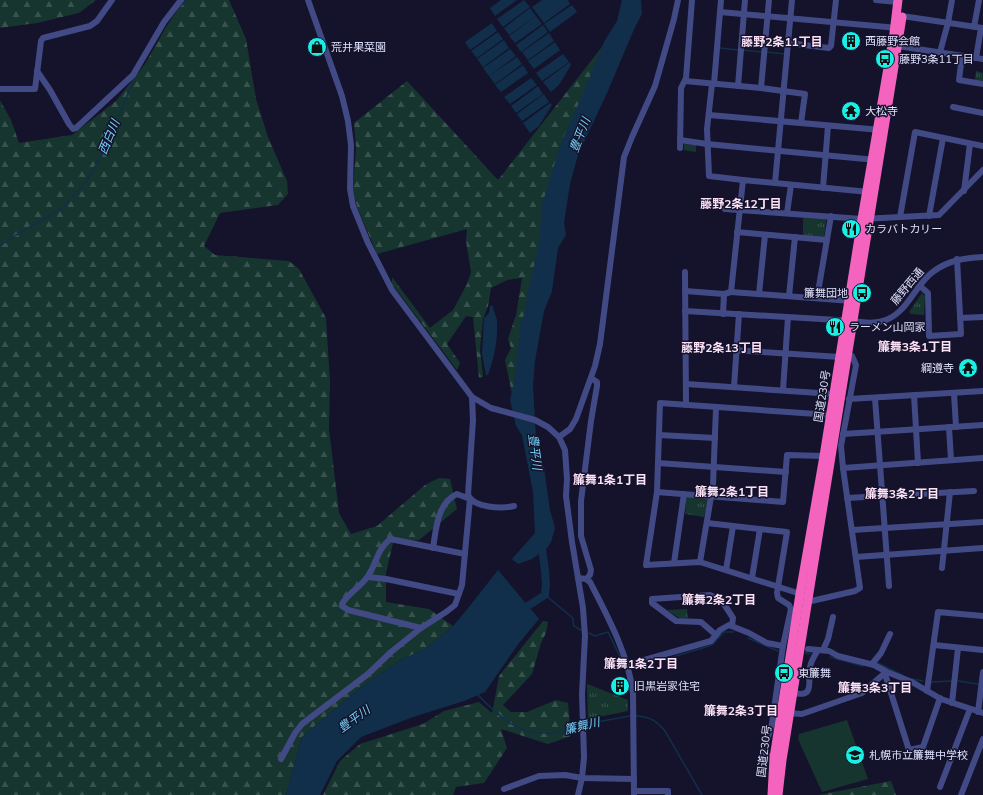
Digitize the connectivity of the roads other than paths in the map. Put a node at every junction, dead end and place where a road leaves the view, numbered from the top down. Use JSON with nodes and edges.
{"nodes":[{"id":1,"x":112,"y":0,"type":"edge"},
{"id":2,"x":181,"y":0,"type":"edge"},
{"id":3,"x":308,"y":0,"type":"edge"},
{"id":4,"x":678,"y":0,"type":"edge"},
{"id":5,"x":692,"y":0,"type":"edge"},
{"id":6,"x":721,"y":0,"type":"edge"},
{"id":7,"x":745,"y":0,"type":"edge"},
{"id":8,"x":769,"y":0,"type":"edge"},
{"id":9,"x":792,"y":0,"type":"edge"},
{"id":10,"x":836,"y":0,"type":"edge"},
{"id":11,"x":876,"y":0,"type":"edge"},
{"id":12,"x":952,"y":0,"type":"edge"},
{"id":13,"x":979,"y":0,"type":"edge"},
{"id":14,"x":900,"y":1,"type":"edge"},
{"id":15,"x":720,"y":12,"type":"junction"},
{"id":16,"x":744,"y":14,"type":"junction"},
{"id":17,"x":768,"y":16,"type":"junction"},
{"id":18,"x":902,"y":16,"type":"junction"},
{"id":19,"x":790,"y":19,"type":"junction"},
{"id":20,"x":948,"y":23,"type":"junction"},
{"id":21,"x":834,"y":24,"type":"junction"},
{"id":22,"x":979,"y":27,"type":"edge"},
{"id":23,"x":898,"y":28,"type":"junction"},
{"id":24,"x":788,"y":43,"type":"junction"},
{"id":25,"x":898,"y":46,"type":"junction"},
{"id":26,"x":940,"y":52,"type":"junction"},
{"id":27,"x":962,"y":56,"type":"junction"},
{"id":28,"x":976,"y":58,"type":"junction"},
{"id":29,"x":983,"y":59,"type":"edge"},
{"id":30,"x":37,"y":71,"type":"junction"},
{"id":31,"x":685,"y":81,"type":"junction"},
{"id":32,"x":713,"y":84,"type":"junction"},
{"id":33,"x":983,"y":84,"type":"edge"},
{"id":34,"x":738,"y":86,"type":"junction"},
{"id":35,"x":0,"y":88,"type":"edge"},
{"id":36,"x":761,"y":88,"type":"junction"},
{"id":37,"x":784,"y":90,"type":"junction"},
{"id":38,"x":953,"y":107,"type":"dead end"},
{"id":39,"x":983,"y":113,"type":"edge"},
{"id":40,"x":709,"y":115,"type":"junction"},
{"id":41,"x":781,"y":122,"type":"junction"},
{"id":42,"x":801,"y":123,"type":"junction"},
{"id":43,"x":828,"y":126,"type":"junction"},
{"id":44,"x":880,"y":130,"type":"junction"},
{"id":45,"x":943,"y":138,"type":"junction"},
{"id":46,"x":680,"y":140,"type":"junction"},
{"id":47,"x":707,"y":144,"type":"junction"},
{"id":48,"x":970,"y":144,"type":"junction"},
{"id":49,"x":983,"y":146,"type":"edge"},
{"id":50,"x":680,"y":148,"type":"dead end"},
{"id":51,"x":778,"y":150,"type":"junction"},
{"id":52,"x":826,"y":155,"type":"junction"},
{"id":53,"x":876,"y":160,"type":"junction"},
{"id":54,"x":983,"y":170,"type":"edge"},
{"id":55,"x":743,"y":180,"type":"junction"},
{"id":56,"x":775,"y":183,"type":"junction"},
{"id":57,"x":791,"y":185,"type":"junction"},
{"id":58,"x":823,"y":188,"type":"junction"},
{"id":59,"x":964,"y":191,"type":"junction"},
{"id":60,"x":870,"y":192,"type":"junction"},
{"id":61,"x":726,"y":209,"type":"dead end"},
{"id":62,"x":740,"y":209,"type":"junction"},
{"id":63,"x":787,"y":213,"type":"junction"},
{"id":64,"x":831,"y":216,"type":"junction"},
{"id":65,"x":929,"y":216,"type":"junction"},
{"id":66,"x":900,"y":217,"type":"junction"},
{"id":67,"x":866,"y":219,"type":"junction"},
{"id":68,"x":737,"y":232,"type":"junction"},
{"id":69,"x":765,"y":235,"type":"junction"},
{"id":70,"x":795,"y":237,"type":"junction"},
{"id":71,"x":827,"y":240,"type":"junction"},
{"id":72,"x":983,"y":256,"type":"edge"},
{"id":73,"x":958,"y":259,"type":"junction"},
{"id":74,"x":685,"y":272,"type":"dead end"},
{"id":75,"x":920,"y":286,"type":"junction"},
{"id":76,"x":685,"y":291,"type":"junction"},
{"id":77,"x":728,"y":293,"type":"junction"},
{"id":78,"x":759,"y":294,"type":"junction"},
{"id":79,"x":789,"y":296,"type":"junction"},
{"id":80,"x":817,"y":298,"type":"junction"},
{"id":81,"x":853,"y":301,"type":"junction"},
{"id":82,"x":685,"y":311,"type":"junction"},
{"id":83,"x":723,"y":314,"type":"junction"},
{"id":84,"x":739,"y":314,"type":"junction"},
{"id":85,"x":788,"y":317,"type":"junction"},
{"id":86,"x":983,"y":317,"type":"edge"},
{"id":87,"x":960,"y":318,"type":"junction"},
{"id":88,"x":850,"y":321,"type":"junction"},
{"id":89,"x":686,"y":347,"type":"junction"},
{"id":90,"x":736,"y":350,"type":"junction"},
{"id":91,"x":785,"y":353,"type":"junction"},
{"id":92,"x":843,"y":355,"type":"junction"},
{"id":93,"x":591,"y":378,"type":"junction"},
{"id":94,"x":686,"y":384,"type":"junction"},
{"id":95,"x":734,"y":387,"type":"junction"},
{"id":96,"x":783,"y":390,"type":"junction"},
{"id":97,"x":983,"y":391,"type":"edge"},
{"id":98,"x":954,"y":393,"type":"junction"},
{"id":99,"x":834,"y":394,"type":"junction"},
{"id":100,"x":914,"y":396,"type":"junction"},
{"id":101,"x":472,"y":397,"type":"junction"},
{"id":102,"x":875,"y":398,"type":"junction"},
{"id":103,"x":849,"y":399,"type":"junction"},
{"id":104,"x":686,"y":405,"type":"junction"},
{"id":105,"x":716,"y":408,"type":"junction"},
{"id":106,"x":831,"y":416,"type":"junction"},
{"id":107,"x":983,"y":425,"type":"edge"},
{"id":108,"x":952,"y":427,"type":"junction"},
{"id":109,"x":917,"y":429,"type":"junction"},
{"id":110,"x":877,"y":431,"type":"junction"},
{"id":111,"x":557,"y":434,"type":"junction"},
{"id":112,"x":843,"y":434,"type":"junction"},
{"id":113,"x":659,"y":435,"type":"junction"},
{"id":114,"x":715,"y":438,"type":"junction"},
{"id":115,"x":824,"y":456,"type":"junction"},
{"id":116,"x":983,"y":458,"type":"edge"},
{"id":117,"x":951,"y":460,"type":"junction"},
{"id":118,"x":918,"y":462,"type":"junction"},
{"id":119,"x":658,"y":463,"type":"junction"},
{"id":120,"x":879,"y":465,"type":"junction"},
{"id":121,"x":714,"y":467,"type":"junction"},
{"id":122,"x":843,"y":468,"type":"junction"},
{"id":123,"x":786,"y":472,"type":"junction"},
{"id":124,"x":974,"y":491,"type":"dead end"},
{"id":125,"x":657,"y":492,"type":"junction"},
{"id":126,"x":950,"y":492,"type":"junction"},
{"id":127,"x":684,"y":494,"type":"junction"},
{"id":128,"x":711,"y":496,"type":"junction"},
{"id":129,"x":882,"y":496,"type":"junction"},
{"id":130,"x":847,"y":498,"type":"junction"},
{"id":131,"x":470,"y":499,"type":"junction"},
{"id":132,"x":514,"y":506,"type":"dead end"},
{"id":133,"x":983,"y":522,"type":"edge"},
{"id":134,"x":707,"y":524,"type":"junction"},
{"id":135,"x":946,"y":524,"type":"junction"},
{"id":136,"x":733,"y":526,"type":"junction"},
{"id":137,"x":884,"y":527,"type":"junction"},
{"id":138,"x":760,"y":529,"type":"junction"},
{"id":139,"x":852,"y":530,"type":"junction"},
{"id":140,"x":433,"y":548,"type":"junction"},
{"id":141,"x":983,"y":548,"type":"edge"},
{"id":142,"x":944,"y":551,"type":"junction"},
{"id":143,"x":465,"y":554,"type":"junction"},
{"id":144,"x":886,"y":555,"type":"junction"},
{"id":145,"x":856,"y":557,"type":"junction"},
{"id":146,"x":700,"y":562,"type":"junction"},
{"id":147,"x":674,"y":563,"type":"junction"},
{"id":148,"x":942,"y":568,"type":"dead end"},
{"id":149,"x":726,"y":570,"type":"junction"},
{"id":150,"x":368,"y":577,"type":"junction"},
{"id":151,"x":578,"y":578,"type":"junction"},
{"id":152,"x":752,"y":578,"type":"junction"},
{"id":153,"x":586,"y":579,"type":"junction"},
{"id":154,"x":888,"y":586,"type":"dead end"},
{"id":155,"x":778,"y":587,"type":"junction"},
{"id":156,"x":459,"y":594,"type":"junction"},
{"id":157,"x":805,"y":597,"type":"junction"},
{"id":158,"x":983,"y":616,"type":"edge"},
{"id":159,"x":832,"y":617,"type":"dead end"},
{"id":160,"x":732,"y":626,"type":"junction"},
{"id":161,"x":421,"y":628,"type":"junction"},
{"id":162,"x":890,"y":634,"type":"dead end"},
{"id":163,"x":716,"y":635,"type":"junction"},
{"id":164,"x":934,"y":645,"type":"junction"},
{"id":165,"x":783,"y":646,"type":"junction"},
{"id":166,"x":958,"y":648,"type":"junction"},
{"id":167,"x":808,"y":649,"type":"dead end"},
{"id":168,"x":821,"y":650,"type":"junction"},
{"id":169,"x":983,"y":650,"type":"edge"},
{"id":170,"x":872,"y":664,"type":"junction"},
{"id":171,"x":627,"y":665,"type":"junction"},
{"id":172,"x":886,"y":673,"type":"junction"},
{"id":173,"x":983,"y":673,"type":"edge"},
{"id":174,"x":789,"y":691,"type":"junction"},
{"id":175,"x":927,"y":691,"type":"junction"},
{"id":176,"x":940,"y":698,"type":"junction"},
{"id":177,"x":952,"y":703,"type":"junction"},
{"id":178,"x":970,"y":709,"type":"junction"},
{"id":179,"x":981,"y":712,"type":"edge"},
{"id":180,"x":785,"y":713,"type":"junction"},
{"id":181,"x":983,"y":739,"type":"edge"},
{"id":182,"x":281,"y":759,"type":"dead end"},
{"id":183,"x":778,"y":759,"type":"junction"},
{"id":184,"x":582,"y":778,"type":"junction"},
{"id":185,"x":634,"y":779,"type":"junction"},
{"id":186,"x":940,"y":787,"type":"dead end"},
{"id":187,"x":504,"y":789,"type":"dead end"},
{"id":188,"x":634,"y":793,"type":"edge"},
{"id":189,"x":578,"y":795,"type":"edge"},
{"id":190,"x":668,"y":795,"type":"edge"},
{"id":191,"x":772,"y":795,"type":"edge"},
{"id":192,"x":778,"y":795,"type":"edge"},
{"id":193,"x":961,"y":795,"type":"edge"}],
"edges":[{"from":1,"to":30,"type":"street"},
{"from":2,"to":30,"type":"street"},
{"from":3,"to":101,"type":"street"},
{"from":4,"to":93,"type":"street"},
{"from":5,"to":31,"type":"street"},
{"from":6,"to":15,"type":"street"},
{"from":7,"to":16,"type":"street"},
{"from":8,"to":17,"type":"street"},
{"from":9,"to":19,"type":"street"},
{"from":10,"to":21,"type":"street"},
{"from":11,"to":14,"type":"street"},
{"from":12,"to":20,"type":"street"},
{"from":13,"to":22,"type":"street"},
{"from":14,"to":18,"type":"highway","name":"国道230号"},
{"from":14,"to":23,"type":"highway","name":"国道230号"},
{"from":15,"to":16,"type":"street"},
{"from":15,"to":32,"type":"street"},
{"from":16,"to":17,"type":"street"},
{"from":16,"to":34,"type":"street"},
{"from":17,"to":19,"type":"street"},
{"from":17,"to":36,"type":"street"},
{"from":18,"to":20,"type":"street"},
{"from":18,"to":23,"type":"highway","name":"国道230号"},
{"from":19,"to":21,"type":"street"},
{"from":19,"to":24,"type":"street"},
{"from":20,"to":22,"type":"street"},
{"from":20,"to":26,"type":"street"},
{"from":21,"to":23,"type":"street"},
{"from":21,"to":24,"type":"street"},
{"from":22,"to":28,"type":"street"},
{"from":23,"to":25,"type":"highway","name":"国道230号"},
{"from":23,"to":44,"type":"highway","name":"国道230号"},
{"from":24,"to":37,"type":"street"},
{"from":25,"to":26,"type":"street"},
{"from":25,"to":44,"type":"highway","name":"国道230号"},
{"from":26,"to":27,"type":"street"},
{"from":27,"to":28,"type":"street"},
{"from":27,"to":33,"type":"street"},
{"from":28,"to":29,"type":"street"},
{"from":30,"to":35,"type":"street"},
{"from":31,"to":32,"type":"street"},
{"from":31,"to":46,"type":"street"},
{"from":32,"to":34,"type":"street"},
{"from":32,"to":40,"type":"street"},
{"from":34,"to":36,"type":"street"},
{"from":36,"to":37,"type":"street"},
{"from":37,"to":41,"type":"street"},
{"from":37,"to":42,"type":"street"},
{"from":38,"to":39,"type":"street"},
{"from":40,"to":41,"type":"street"},
{"from":40,"to":47,"type":"street"},
{"from":41,"to":42,"type":"street"},
{"from":41,"to":51,"type":"street"},
{"from":42,"to":43,"type":"street"},
{"from":43,"to":44,"type":"street"},
{"from":43,"to":52,"type":"street"},
{"from":44,"to":53,"type":"highway","name":"国道230号"},
{"from":45,"to":48,"type":"street"},
{"from":45,"to":65,"type":"street"},
{"from":45,"to":66,"type":"street"},
{"from":46,"to":47,"type":"street"},
{"from":46,"to":50,"type":"street"},
{"from":47,"to":51,"type":"street"},
{"from":47,"to":55,"type":"street"},
{"from":48,"to":49,"type":"street"},
{"from":48,"to":59,"type":"street"},
{"from":51,"to":52,"type":"street"},
{"from":51,"to":56,"type":"street"},
{"from":52,"to":53,"type":"street"},
{"from":52,"to":58,"type":"street"},
{"from":53,"to":60,"type":"highway","name":"国道230号"},
{"from":54,"to":59,"type":"street"},
{"from":55,"to":56,"type":"street"},
{"from":55,"to":62,"type":"street"},
{"from":56,"to":57,"type":"street"},
{"from":57,"to":58,"type":"street"},
{"from":57,"to":63,"type":"street"},
{"from":58,"to":60,"type":"street"},
{"from":59,"to":65,"type":"street"},
{"from":60,"to":67,"type":"highway","name":"国道230号"},
{"from":61,"to":62,"type":"street"},
{"from":62,"to":63,"type":"street"},
{"from":62,"to":68,"type":"street"},
{"from":63,"to":64,"type":"street"},
{"from":64,"to":67,"type":"street"},
{"from":64,"to":71,"type":"street"},
{"from":65,"to":66,"type":"street"},
{"from":66,"to":67,"type":"street"},
{"from":67,"to":81,"type":"highway","name":"国道230号"},
{"from":68,"to":69,"type":"street"},
{"from":68,"to":77,"type":"street"},
{"from":69,"to":70,"type":"street"},
{"from":69,"to":78,"type":"street"},
{"from":70,"to":71,"type":"street"},
{"from":70,"to":79,"type":"street"},
{"from":71,"to":80,"type":"street"},
{"from":72,"to":73,"type":"street","name":"藤野西通"},
{"from":73,"to":75,"type":"street","name":"藤野西通"},
{"from":73,"to":87,"type":"street"},
{"from":74,"to":76,"type":"street"},
{"from":75,"to":87,"type":"street"},
{"from":75,"to":88,"type":"street","name":"藤野西通"},
{"from":76,"to":77,"type":"street"},
{"from":76,"to":82,"type":"street"},
{"from":77,"to":78,"type":"street"},
{"from":77,"to":83,"type":"street"},
{"from":78,"to":79,"type":"street"},
{"from":79,"to":80,"type":"street"},
{"from":80,"to":81,"type":"street"},
{"from":81,"to":88,"type":"highway","name":"国道230号"},
{"from":82,"to":83,"type":"street","name":"藤野西通"},
{"from":82,"to":89,"type":"street"},
{"from":83,"to":84,"type":"street","name":"藤野西通"},
{"from":84,"to":85,"type":"street","name":"藤野西通"},
{"from":84,"to":90,"type":"street"},
{"from":85,"to":88,"type":"street","name":"藤野西通"},
{"from":85,"to":91,"type":"street"},
{"from":86,"to":87,"type":"street"},
{"from":88,"to":92,"type":"highway","name":"国道230号"},
{"from":89,"to":90,"type":"street"},
{"from":89,"to":94,"type":"street"},
{"from":90,"to":91,"type":"street"},
{"from":90,"to":95,"type":"street"},
{"from":91,"to":92,"type":"street"},
{"from":91,"to":96,"type":"street"},
{"from":92,"to":99,"type":"highway","name":"国道230号"},
{"from":92,"to":103,"type":"street"},
{"from":92,"to":157,"type":"highway","name":"国道230号"},
{"from":93,"to":111,"type":"street"},
{"from":93,"to":153,"type":"street"},
{"from":94,"to":95,"type":"street"},
{"from":94,"to":104,"type":"street"},
{"from":95,"to":96,"type":"street"},
{"from":96,"to":99,"type":"street"},
{"from":97,"to":98,"type":"street"},
{"from":98,"to":100,"type":"street"},
{"from":98,"to":108,"type":"street"},
{"from":99,"to":106,"type":"highway","name":"国道230号"},
{"from":100,"to":102,"type":"street"},
{"from":100,"to":109,"type":"street"},
{"from":101,"to":111,"type":"street"},
{"from":101,"to":131,"type":"street"},
{"from":102,"to":103,"type":"street"},
{"from":102,"to":110,"type":"street"},
{"from":103,"to":112,"type":"street"},
{"from":104,"to":105,"type":"street"},
{"from":104,"to":113,"type":"street"},
{"from":105,"to":106,"type":"street"},
{"from":105,"to":114,"type":"street"},
{"from":106,"to":115,"type":"highway","name":"国道230号"},
{"from":107,"to":108,"type":"street"},
{"from":108,"to":109,"type":"street"},
{"from":108,"to":117,"type":"street"},
{"from":109,"to":110,"type":"street"},
{"from":109,"to":118,"type":"street"},
{"from":110,"to":112,"type":"street"},
{"from":110,"to":120,"type":"street"},
{"from":111,"to":151,"type":"street"},
{"from":112,"to":122,"type":"street"},
{"from":113,"to":114,"type":"street"},
{"from":113,"to":119,"type":"street"},
{"from":114,"to":121,"type":"street"},
{"from":115,"to":123,"type":"street"},
{"from":115,"to":157,"type":"highway","name":"国道230号"},
{"from":116,"to":117,"type":"street"},
{"from":117,"to":118,"type":"street"},
{"from":118,"to":120,"type":"street"},
{"from":119,"to":121,"type":"street"},
{"from":119,"to":125,"type":"street"},
{"from":120,"to":122,"type":"street"},
{"from":120,"to":129,"type":"street"},
{"from":121,"to":123,"type":"street"},
{"from":121,"to":128,"type":"street"},
{"from":122,"to":130,"type":"street"},
{"from":123,"to":128,"type":"street"},
{"from":124,"to":126,"type":"street"},
{"from":125,"to":127,"type":"street"},
{"from":125,"to":147,"type":"street"},
{"from":126,"to":129,"type":"street"},
{"from":126,"to":135,"type":"street"},
{"from":127,"to":128,"type":"street"},
{"from":127,"to":147,"type":"street"},
{"from":128,"to":134,"type":"street"},
{"from":129,"to":130,"type":"street"},
{"from":129,"to":137,"type":"street"},
{"from":130,"to":139,"type":"street"},
{"from":131,"to":132,"type":"street"},
{"from":131,"to":140,"type":"street"},
{"from":131,"to":143,"type":"street"},
{"from":133,"to":135,"type":"street"},
{"from":134,"to":136,"type":"street"},
{"from":134,"to":146,"type":"street"},
{"from":135,"to":137,"type":"street"},
{"from":135,"to":142,"type":"street"},
{"from":136,"to":138,"type":"street"},
{"from":136,"to":149,"type":"street"},
{"from":137,"to":139,"type":"street"},
{"from":137,"to":144,"type":"street"},
{"from":138,"to":152,"type":"street"},
{"from":138,"to":155,"type":"street"},
{"from":139,"to":145,"type":"street"},
{"from":140,"to":143,"type":"street"},
{"from":140,"to":150,"type":"street"},
{"from":141,"to":142,"type":"street"},
{"from":142,"to":144,"type":"street"},
{"from":142,"to":148,"type":"street"},
{"from":143,"to":156,"type":"street"},
{"from":144,"to":145,"type":"street"},
{"from":144,"to":154,"type":"street"},
{"from":145,"to":157,"type":"street"},
{"from":146,"to":147,"type":"street"},
{"from":146,"to":149,"type":"street"},
{"from":149,"to":152,"type":"street"},
{"from":150,"to":156,"type":"street"},
{"from":150,"to":161,"type":"street"},
{"from":151,"to":153,"type":"street"},
{"from":151,"to":184,"type":"street"},
{"from":152,"to":155,"type":"street"},
{"from":153,"to":171,"type":"street"},
{"from":155,"to":157,"type":"street"},
{"from":155,"to":165,"type":"street"},
{"from":156,"to":161,"type":"street"},
{"from":157,"to":174,"type":"highway","name":"国道230号"},
{"from":158,"to":164,"type":"street"},
{"from":159,"to":168,"type":"street"},
{"from":160,"to":163,"type":"street"},
{"from":160,"to":163,"type":"street"},
{"from":160,"to":165,"type":"street"},
{"from":161,"to":182,"type":"street"},
{"from":162,"to":170,"type":"street"},
{"from":163,"to":171,"type":"street"},
{"from":164,"to":166,"type":"street"},
{"from":164,"to":175,"type":"street"},
{"from":165,"to":183,"type":"street"},
{"from":166,"to":169,"type":"street"},
{"from":166,"to":177,"type":"street"},
{"from":167,"to":168,"type":"street"},
{"from":168,"to":170,"type":"street"},
{"from":168,"to":174,"type":"street"},
{"from":170,"to":172,"type":"street"},
{"from":171,"to":185,"type":"street"},
{"from":172,"to":175,"type":"street"},
{"from":172,"to":176,"type":"street"},
{"from":172,"to":180,"type":"street"},
{"from":173,"to":179,"type":"street"},
{"from":174,"to":180,"type":"highway","name":"国道230号"},
{"from":175,"to":176,"type":"street"},
{"from":176,"to":177,"type":"street"},
{"from":177,"to":178,"type":"street"},
{"from":178,"to":179,"type":"street"},
{"from":178,"to":186,"type":"street"},
{"from":180,"to":183,"type":"highway","name":"国道230号"},
{"from":181,"to":193,"type":"street"},
{"from":183,"to":191,"type":"highway","name":"国道230号"},
{"from":183,"to":192,"type":"highway","name":"国道230号"},
{"from":184,"to":185,"type":"street"},
{"from":184,"to":187,"type":"street"},
{"from":184,"to":189,"type":"street"},
{"from":185,"to":188,"type":"street"},
{"from":188,"to":190,"type":"street"}]}
